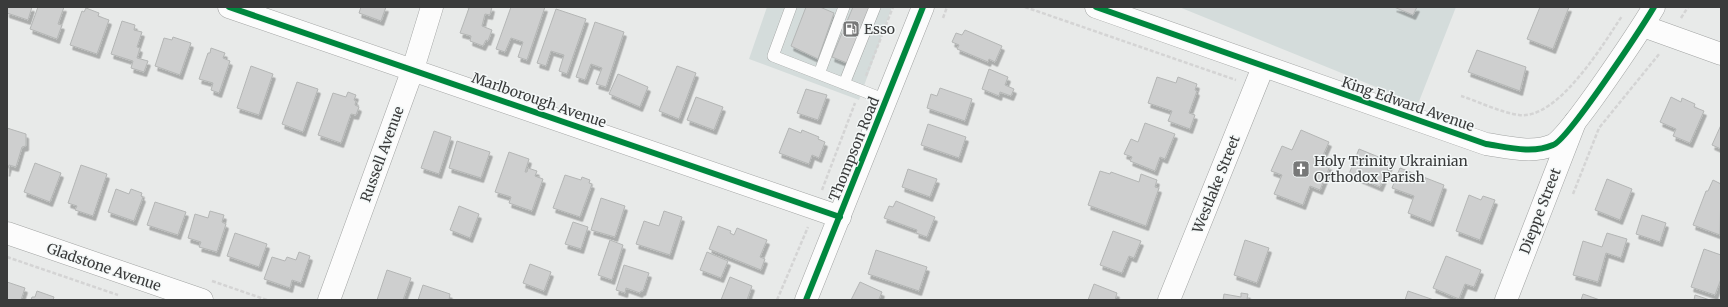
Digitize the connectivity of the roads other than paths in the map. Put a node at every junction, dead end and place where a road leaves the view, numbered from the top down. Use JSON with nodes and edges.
{"nodes":[{"id":1,"x":229,"y":7,"type":"edge"},
{"id":2,"x":432,"y":7,"type":"edge"},
{"id":3,"x":791,"y":7,"type":"edge"},
{"id":4,"x":844,"y":7,"type":"edge"},
{"id":5,"x":875,"y":7,"type":"edge"},
{"id":6,"x":923,"y":7,"type":"edge"},
{"id":7,"x":1096,"y":7,"type":"edge"},
{"id":8,"x":1654,"y":7,"type":"edge"},
{"id":9,"x":1643,"y":26,"type":"junction"},
{"id":10,"x":1721,"y":54,"type":"edge"},
{"id":11,"x":1263,"y":67,"type":"junction"},
{"id":12,"x":413,"y":69,"type":"junction"},
{"id":13,"x":819,"y":74,"type":"junction"},
{"id":14,"x":844,"y":84,"type":"junction"},
{"id":15,"x":886,"y":100,"type":"junction"},
{"id":16,"x":1575,"y":122,"type":"junction"},
{"id":17,"x":840,"y":217,"type":"junction"},
{"id":18,"x":7,"y":233,"type":"edge"},
{"id":19,"x":202,"y":300,"type":"edge"},
{"id":20,"x":329,"y":300,"type":"edge"},
{"id":21,"x":806,"y":300,"type":"edge"},
{"id":22,"x":1169,"y":300,"type":"edge"},
{"id":23,"x":1506,"y":300,"type":"edge"}],
"edges":[{"from":1,"to":12,"type":"street","name":"Marlborough Avenue"},
{"from":2,"to":12,"type":"street","name":"Russell Avenue"},
{"from":3,"to":13,"type":"lane"},
{"from":4,"to":13,"type":"lane"},
{"from":5,"to":14,"type":"lane"},
{"from":6,"to":15,"type":"street","name":"Thompson Road"},
{"from":7,"to":11,"type":"street","name":"King Edward Avenue"},
{"from":8,"to":9,"type":"street","name":"King Edward Avenue"},
{"from":9,"to":10,"type":"street"},
{"from":9,"to":16,"type":"street","name":"King Edward Avenue"},
{"from":11,"to":16,"type":"street","name":"King Edward Avenue"},
{"from":11,"to":22,"type":"street","name":"Westlake Street"},
{"from":12,"to":17,"type":"street","name":"Marlborough Avenue"},
{"from":12,"to":20,"type":"street","name":"Russell Avenue"},
{"from":13,"to":14,"type":"lane"},
{"from":14,"to":15,"type":"lane"},
{"from":15,"to":17,"type":"street","name":"Thompson Road"},
{"from":16,"to":23,"type":"street","name":"Dieppe Street"},
{"from":17,"to":21,"type":"street","name":"Thompson Road"},
{"from":18,"to":19,"type":"street","name":"Gladstone Avenue"}]}
